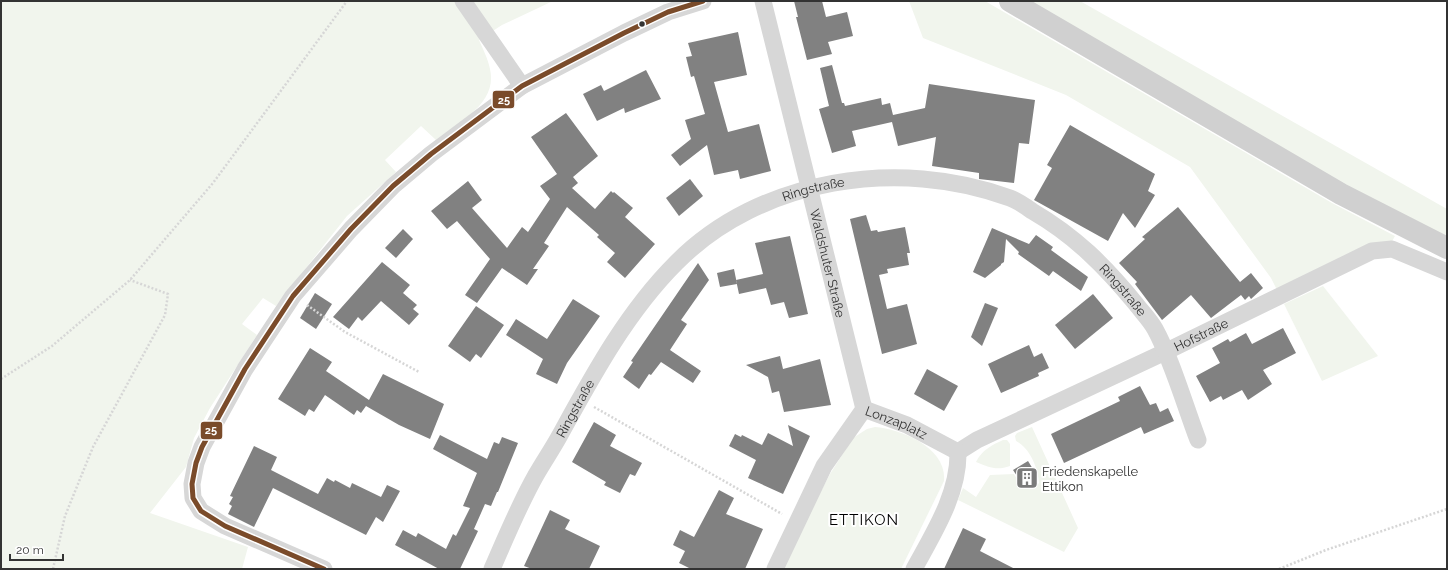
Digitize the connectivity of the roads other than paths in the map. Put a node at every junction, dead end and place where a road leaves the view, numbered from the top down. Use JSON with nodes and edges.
{"nodes":[{"id":1,"x":463,"y":1,"type":"edge"},
{"id":2,"x":703,"y":1,"type":"edge"},
{"id":3,"x":763,"y":1,"type":"edge"},
{"id":4,"x":1010,"y":1,"type":"edge"},
{"id":5,"x":522,"y":86,"type":"junction"},
{"id":6,"x":810,"y":188,"type":"junction"},
{"id":7,"x":1447,"y":248,"type":"edge"},
{"id":8,"x":1447,"y":272,"type":"edge"},
{"id":9,"x":1165,"y":352,"type":"junction"},
{"id":10,"x":864,"y":409,"type":"junction"},
{"id":11,"x":1198,"y":440,"type":"dead end"},
{"id":12,"x":958,"y":452,"type":"junction"},
{"id":13,"x":324,"y":569,"type":"edge"},
{"id":14,"x":492,"y":569,"type":"edge"},
{"id":15,"x":775,"y":569,"type":"edge"},
{"id":16,"x":914,"y":569,"type":"edge"}],
"edges":[{"from":1,"to":5,"type":"street"},
{"from":2,"to":5,"type":"street"},
{"from":3,"to":6,"type":"street","name":"Waldshuter Straße"},
{"from":4,"to":7,"type":"main road"},
{"from":5,"to":13,"type":"street"},
{"from":6,"to":9,"type":"street","name":"Ringstraße"},
{"from":6,"to":10,"type":"street","name":"Waldshuter Straße"},
{"from":6,"to":14,"type":"street","name":"Ringstraße"},
{"from":8,"to":9,"type":"street","name":"Hofstraße"},
{"from":9,"to":11,"type":"street","name":"Ringstraße"},
{"from":9,"to":12,"type":"street","name":"Hofstraße"},
{"from":10,"to":12,"type":"street","name":"Lonzaplatz"},
{"from":10,"to":15,"type":"street","name":"Lonzaplatz"},
{"from":12,"to":16,"type":"street"}]}
